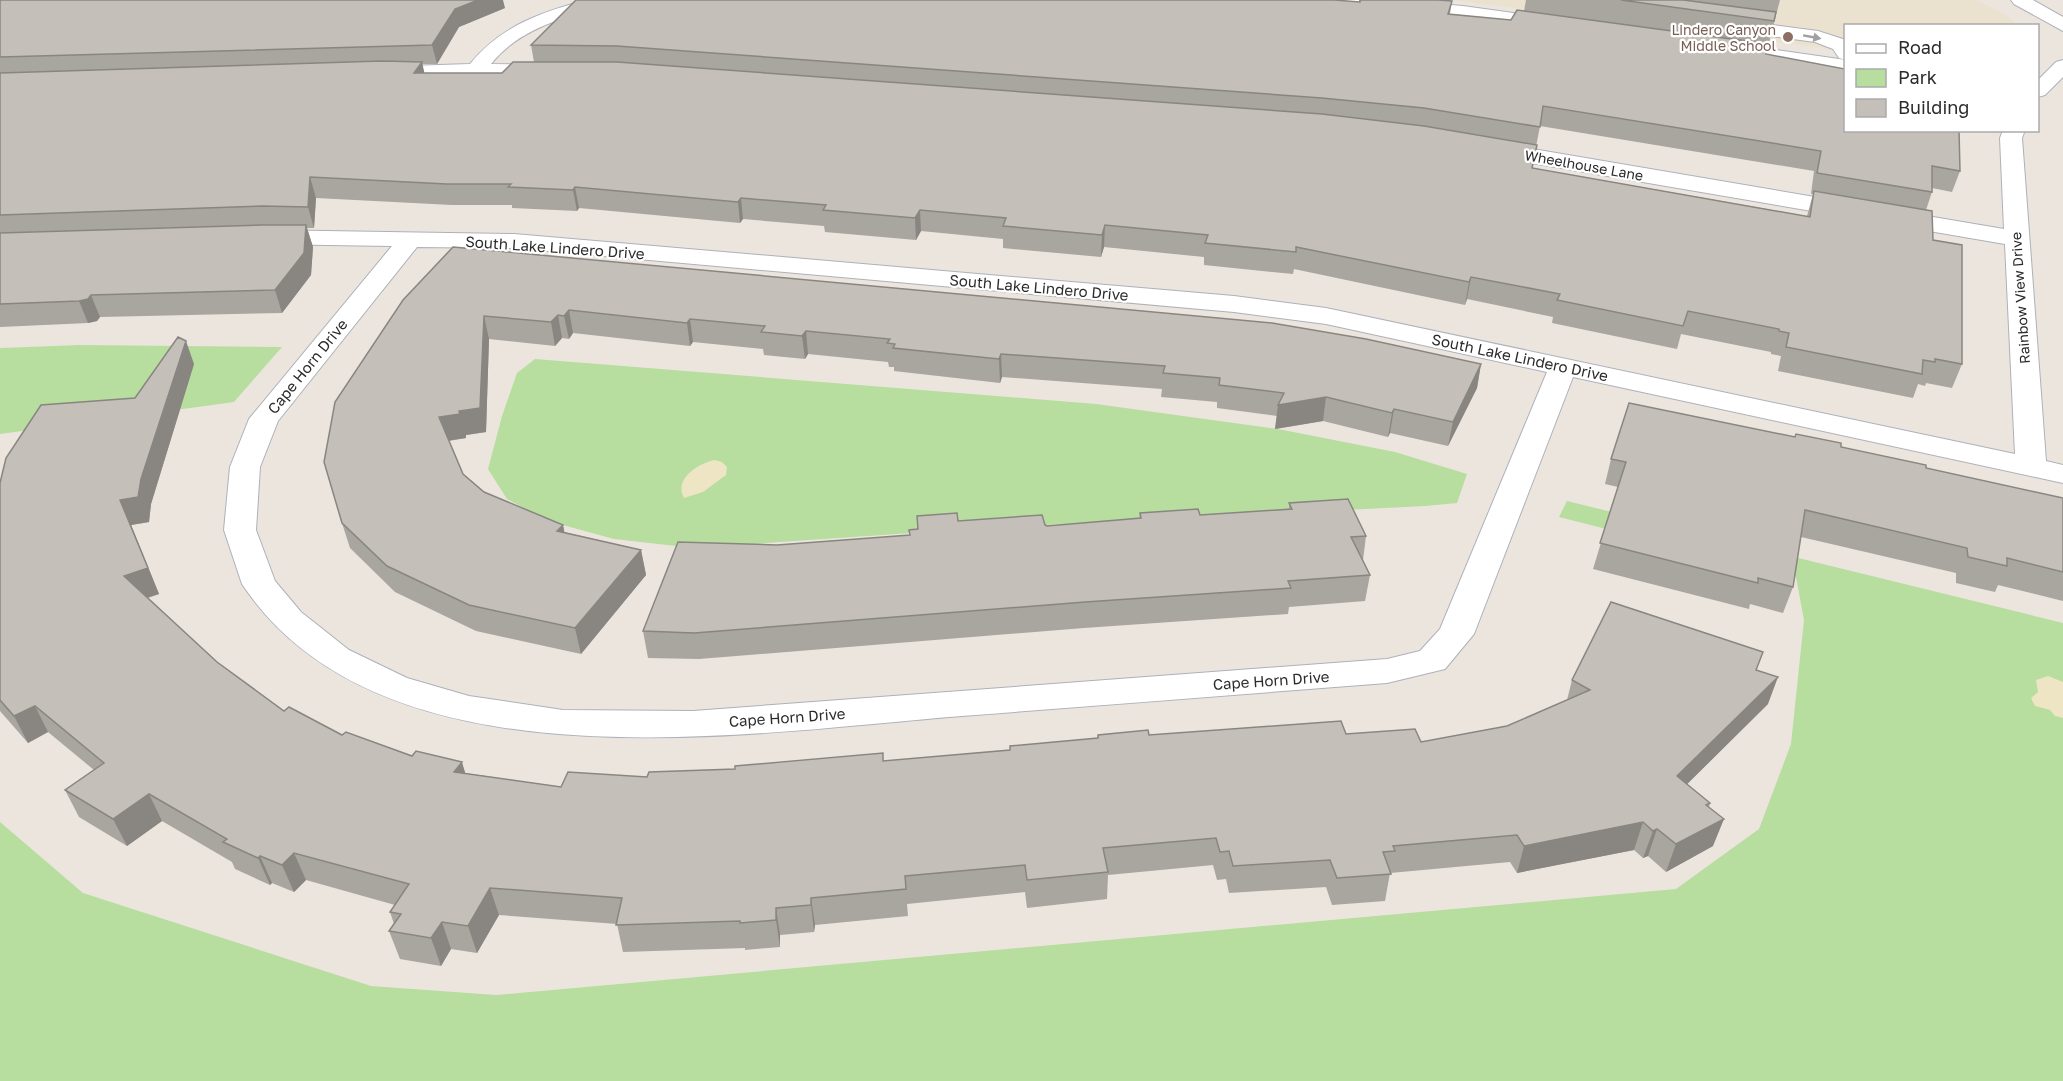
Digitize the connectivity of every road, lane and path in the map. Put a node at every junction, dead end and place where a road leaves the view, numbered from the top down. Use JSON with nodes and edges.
{"nodes":[{"id":1,"x":608,"y":0,"type":"edge"},
{"id":2,"x":1333,"y":0,"type":"edge"},
{"id":3,"x":2020,"y":0,"type":"edge"},
{"id":4,"x":1514,"y":10,"type":"edge"},
{"id":5,"x":1713,"y":22,"type":"edge"},
{"id":6,"x":2063,"y":25,"type":"edge"},
{"id":7,"x":1574,"y":27,"type":"edge"},
{"id":8,"x":1704,"y":46,"type":"edge"},
{"id":9,"x":1844,"y":52,"type":"edge"},
{"id":10,"x":1844,"y":65,"type":"edge"},
{"id":11,"x":2063,"y":66,"type":"edge"},
{"id":12,"x":476,"y":70,"type":"junction"},
{"id":13,"x":568,"y":72,"type":"edge"},
{"id":14,"x":357,"y":73,"type":"edge"},
{"id":15,"x":2039,"y":89,"type":"edge"},
{"id":16,"x":2013,"y":132,"type":"edge"},
{"id":17,"x":1467,"y":145,"type":"edge"},
{"id":18,"x":234,"y":238,"type":"edge"},
{"id":19,"x":2015,"y":238,"type":"junction"},
{"id":20,"x":410,"y":240,"type":"junction"},
{"id":21,"x":1563,"y":366,"type":"junction"},
{"id":22,"x":2031,"y":467,"type":"junction"},
{"id":23,"x":2063,"y":474,"type":"edge"}],
"edges":[{"from":1,"to":12,"type":"street"},
{"from":2,"to":4,"type":"street"},
{"from":3,"to":6,"type":"street"},
{"from":4,"to":7,"type":"street"},
{"from":5,"to":9,"type":"street","one_way":true},
{"from":8,"to":10,"type":"street"},
{"from":11,"to":15,"type":"street"},
{"from":12,"to":13,"type":"street"},
{"from":12,"to":14,"type":"street"},
{"from":16,"to":19,"type":"street","name":"Rainbow View Drive"},
{"from":17,"to":19,"type":"street","name":"Wheelhouse Lane"},
{"from":18,"to":20,"type":"street","name":"South Lake Lindero Drive"},
{"from":19,"to":22,"type":"street","name":"Rainbow View Drive"},
{"from":20,"to":21,"type":"street","name":"South Lake Lindero Drive"},
{"from":20,"to":21,"type":"street","name":"Cape Horn Drive"},
{"from":21,"to":22,"type":"street","name":"South Lake Lindero Drive"},
{"from":22,"to":23,"type":"street","name":"South Lake Lindero Drive"}]}
